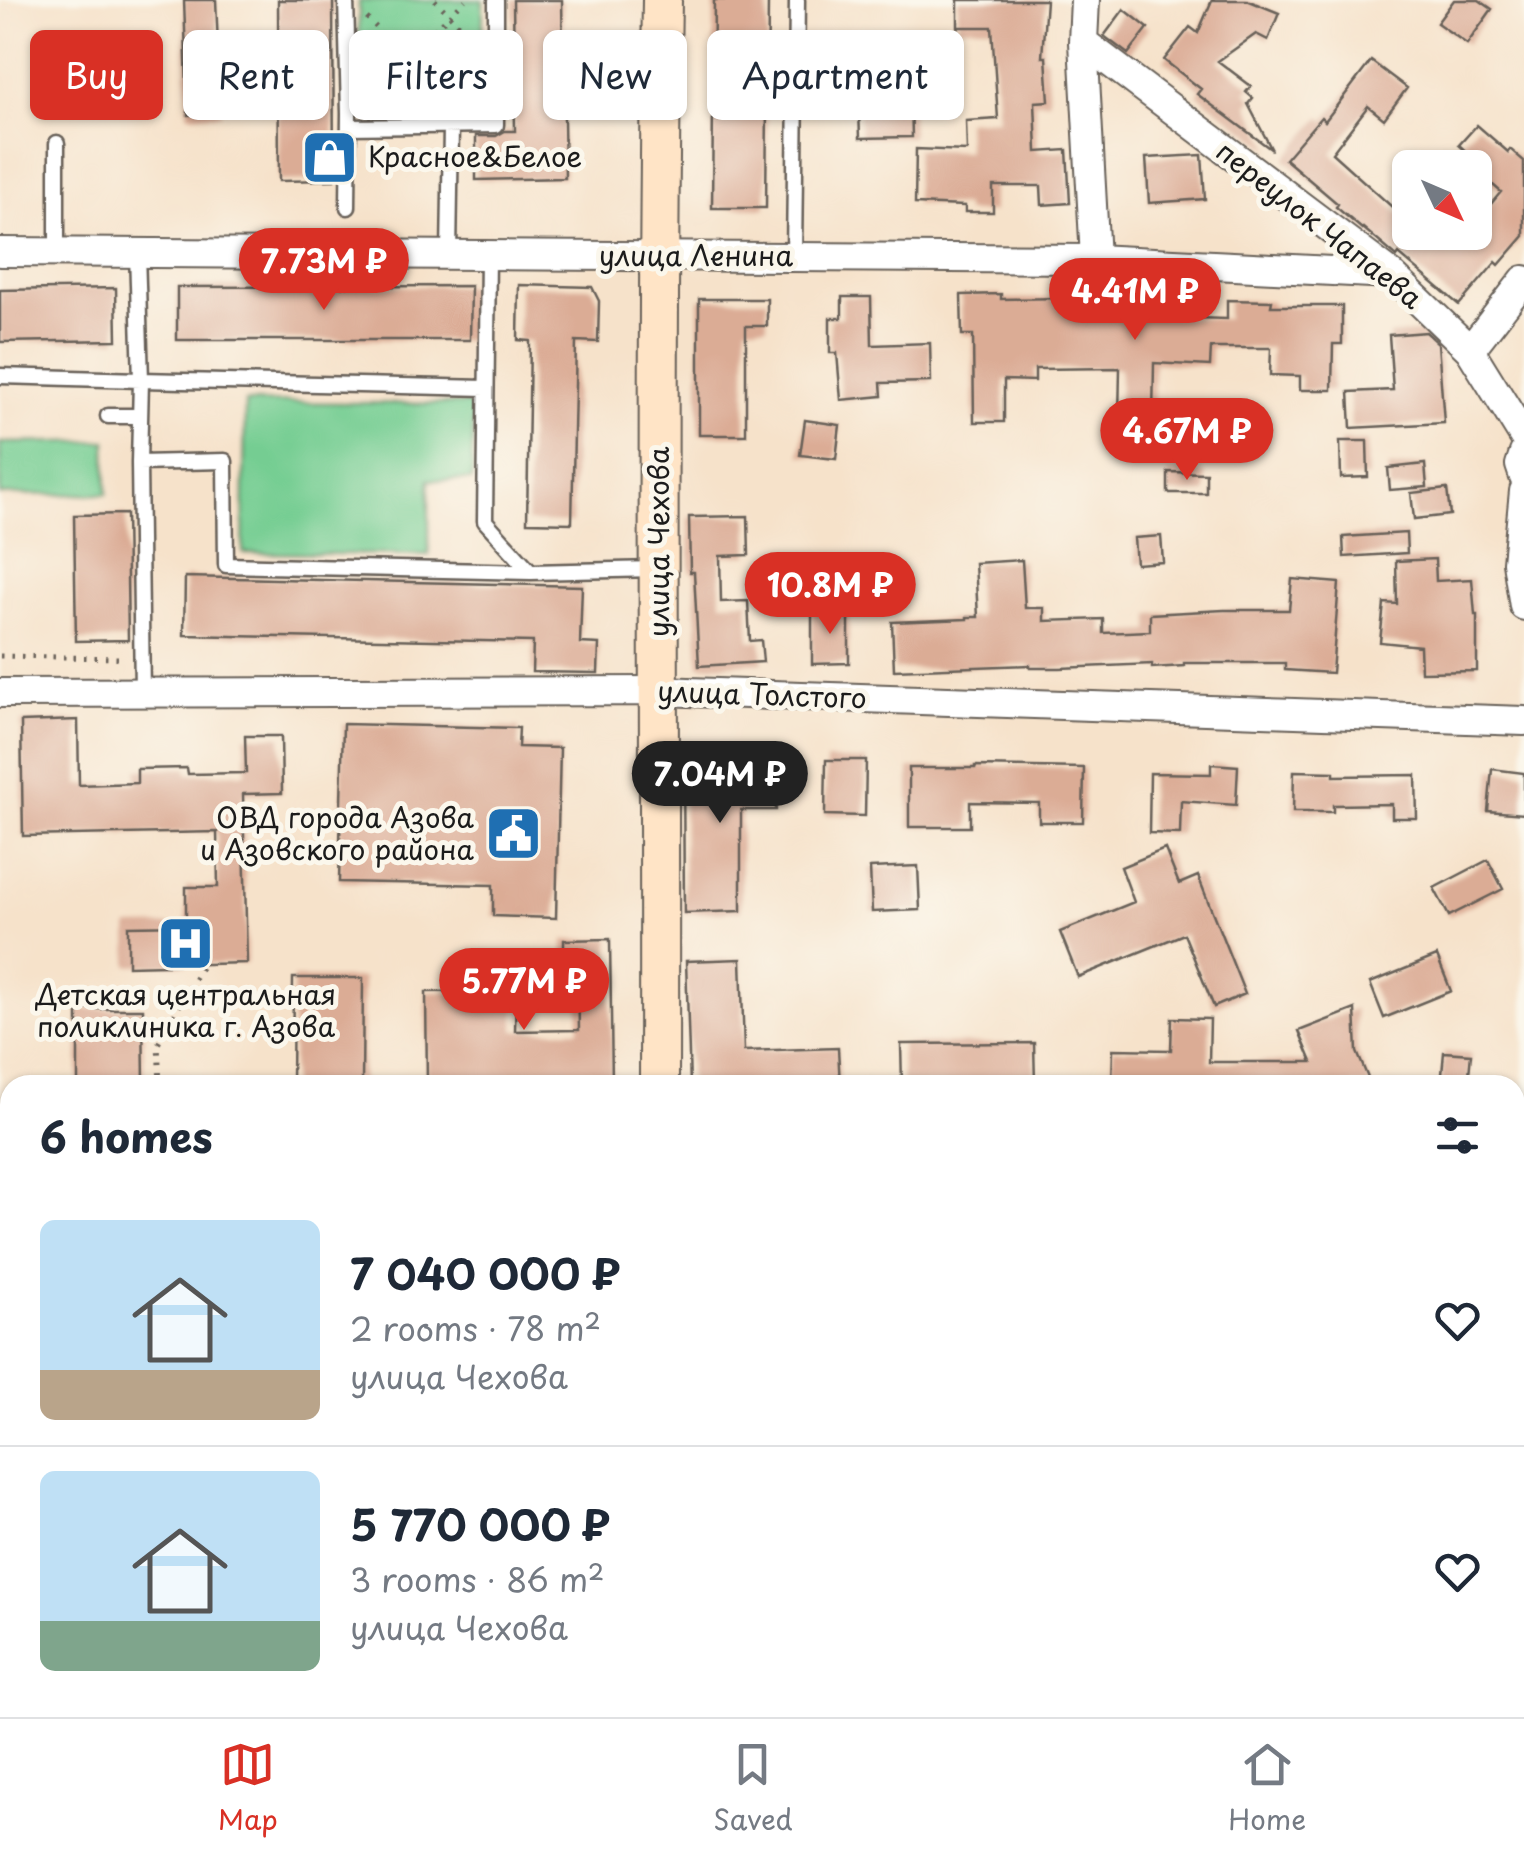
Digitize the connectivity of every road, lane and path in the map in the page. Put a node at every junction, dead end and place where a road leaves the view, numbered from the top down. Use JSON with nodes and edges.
{"nodes":[{"id":1,"x":346,"y":0,"type":"edge"},
{"id":2,"x":436,"y":0,"type":"edge"},
{"id":3,"x":465,"y":0,"type":"edge"},
{"id":4,"x":496,"y":0,"type":"edge"},
{"id":5,"x":662,"y":0,"type":"edge"},
{"id":6,"x":796,"y":0,"type":"edge"},
{"id":7,"x":1085,"y":0,"type":"edge"},
{"id":8,"x":360,"y":11,"type":"dead end"},
{"id":9,"x":450,"y":15,"type":"junction"},
{"id":10,"x":379,"y":30,"type":"edge"},
{"id":11,"x":435,"y":30,"type":"edge"},
{"id":12,"x":465,"y":30,"type":"edge"},
{"id":13,"x":496,"y":30,"type":"edge"},
{"id":14,"x":1082,"y":42,"type":"junction"},
{"id":15,"x":349,"y":120,"type":"junction"},
{"id":16,"x":469,"y":120,"type":"edge"},
{"id":17,"x":496,"y":120,"type":"edge"},
{"id":18,"x":474,"y":125,"type":"junction"},
{"id":19,"x":451,"y":126,"type":"junction"},
{"id":20,"x":58,"y":143,"type":"dead end"},
{"id":21,"x":348,"y":207,"type":"dead end"},
{"id":22,"x":0,"y":252,"type":"edge"},
{"id":23,"x":56,"y":252,"type":"junction"},
{"id":24,"x":137,"y":252,"type":"junction"},
{"id":25,"x":448,"y":255,"type":"junction"},
{"id":26,"x":488,"y":255,"type":"junction"},
{"id":27,"x":657,"y":256,"type":"junction"},
{"id":28,"x":794,"y":257,"type":"junction"},
{"id":29,"x":1095,"y":259,"type":"junction"},
{"id":30,"x":1391,"y":274,"type":"junction"},
{"id":31,"x":1524,"y":280,"type":"edge"},
{"id":32,"x":1470,"y":350,"type":"junction"},
{"id":33,"x":0,"y":376,"type":"edge"},
{"id":34,"x":140,"y":380,"type":"junction"},
{"id":35,"x":486,"y":388,"type":"junction"},
{"id":36,"x":108,"y":416,"type":"dead end"},
{"id":37,"x":140,"y":416,"type":"junction"},
{"id":38,"x":1524,"y":438,"type":"edge"},
{"id":39,"x":1524,"y":453,"type":"edge"},
{"id":40,"x":139,"y":463,"type":"junction"},
{"id":41,"x":1524,"y":477,"type":"edge"},
{"id":42,"x":1524,"y":491,"type":"edge"},
{"id":43,"x":660,"y":569,"type":"junction"},
{"id":44,"x":530,"y":572,"type":"junction"},
{"id":45,"x":1524,"y":606,"type":"edge"},
{"id":46,"x":0,"y":656,"type":"edge"},
{"id":47,"x":142,"y":658,"type":"junction"},
{"id":48,"x":660,"y":692,"type":"junction"},
{"id":49,"x":0,"y":693,"type":"edge"},
{"id":50,"x":142,"y":694,"type":"junction"},
{"id":51,"x":1524,"y":721,"type":"edge"},
{"id":52,"x":203,"y":964,"type":"dead end"},
{"id":53,"x":160,"y":1075,"type":"edge"},
{"id":54,"x":659,"y":1075,"type":"edge"}],
"edges":[{"from":1,"to":15,"type":"lane"},
{"from":2,"to":9,"type":"path"},
{"from":3,"to":9,"type":"path"},
{"from":4,"to":13,"type":"lane"},
{"from":5,"to":27,"type":"main road","name":"улица Чехова"},
{"from":6,"to":28,"type":"lane"},
{"from":7,"to":14,"type":"street"},
{"from":8,"to":10,"type":"path"},
{"from":9,"to":11,"type":"path"},
{"from":9,"to":12,"type":"path"},
{"from":14,"to":29,"type":"street"},
{"from":14,"to":30,"type":"street","name":"переулок Чапаева"},
{"from":15,"to":19,"type":"lane"},
{"from":15,"to":21,"type":"lane"},
{"from":16,"to":18,"type":"path"},
{"from":17,"to":18,"type":"lane"},
{"from":18,"to":19,"type":"lane"},
{"from":19,"to":25,"type":"lane"},
{"from":20,"to":23,"type":"lane"},
{"from":22,"to":23,"type":"street","name":"улица Ленина"},
{"from":23,"to":24,"type":"street","name":"улица Ленина"},
{"from":24,"to":25,"type":"street","name":"улица Ленина"},
{"from":24,"to":34,"type":"lane"},
{"from":25,"to":26,"type":"street","name":"улица Ленина"},
{"from":26,"to":27,"type":"street","name":"улица Ленина"},
{"from":26,"to":35,"type":"lane"},
{"from":27,"to":28,"type":"street","name":"улица Ленина"},
{"from":27,"to":43,"type":"main road","name":"улица Чехова"},
{"from":28,"to":29,"type":"street","name":"улица Ленина"},
{"from":29,"to":30,"type":"street","name":"улица Ленина"},
{"from":30,"to":32,"type":"street","name":"переулок Чапаева"},
{"from":31,"to":32,"type":"street"},
{"from":32,"to":38,"type":"street","name":"переулок Чапаева"},
{"from":33,"to":34,"type":"lane"},
{"from":34,"to":35,"type":"lane"},
{"from":34,"to":37,"type":"lane"},
{"from":35,"to":44,"type":"lane"},
{"from":36,"to":37,"type":"lane"},
{"from":37,"to":40,"type":"lane"},
{"from":39,"to":41,"type":"street"},
{"from":40,"to":44,"type":"lane"},
{"from":40,"to":47,"type":"lane"},
{"from":42,"to":45,"type":"street"},
{"from":43,"to":44,"type":"lane"},
{"from":43,"to":48,"type":"main road","name":"улица Чехова"},
{"from":46,"to":47,"type":"path"},
{"from":47,"to":50,"type":"lane"},
{"from":48,"to":50,"type":"street","name":"улица Толстого"},
{"from":48,"to":51,"type":"street","name":"улица Толстого"},
{"from":48,"to":54,"type":"main road","name":"улица Чехова"},
{"from":49,"to":50,"type":"street","name":"улица Толстого"},
{"from":52,"to":53,"type":"path"}]}
